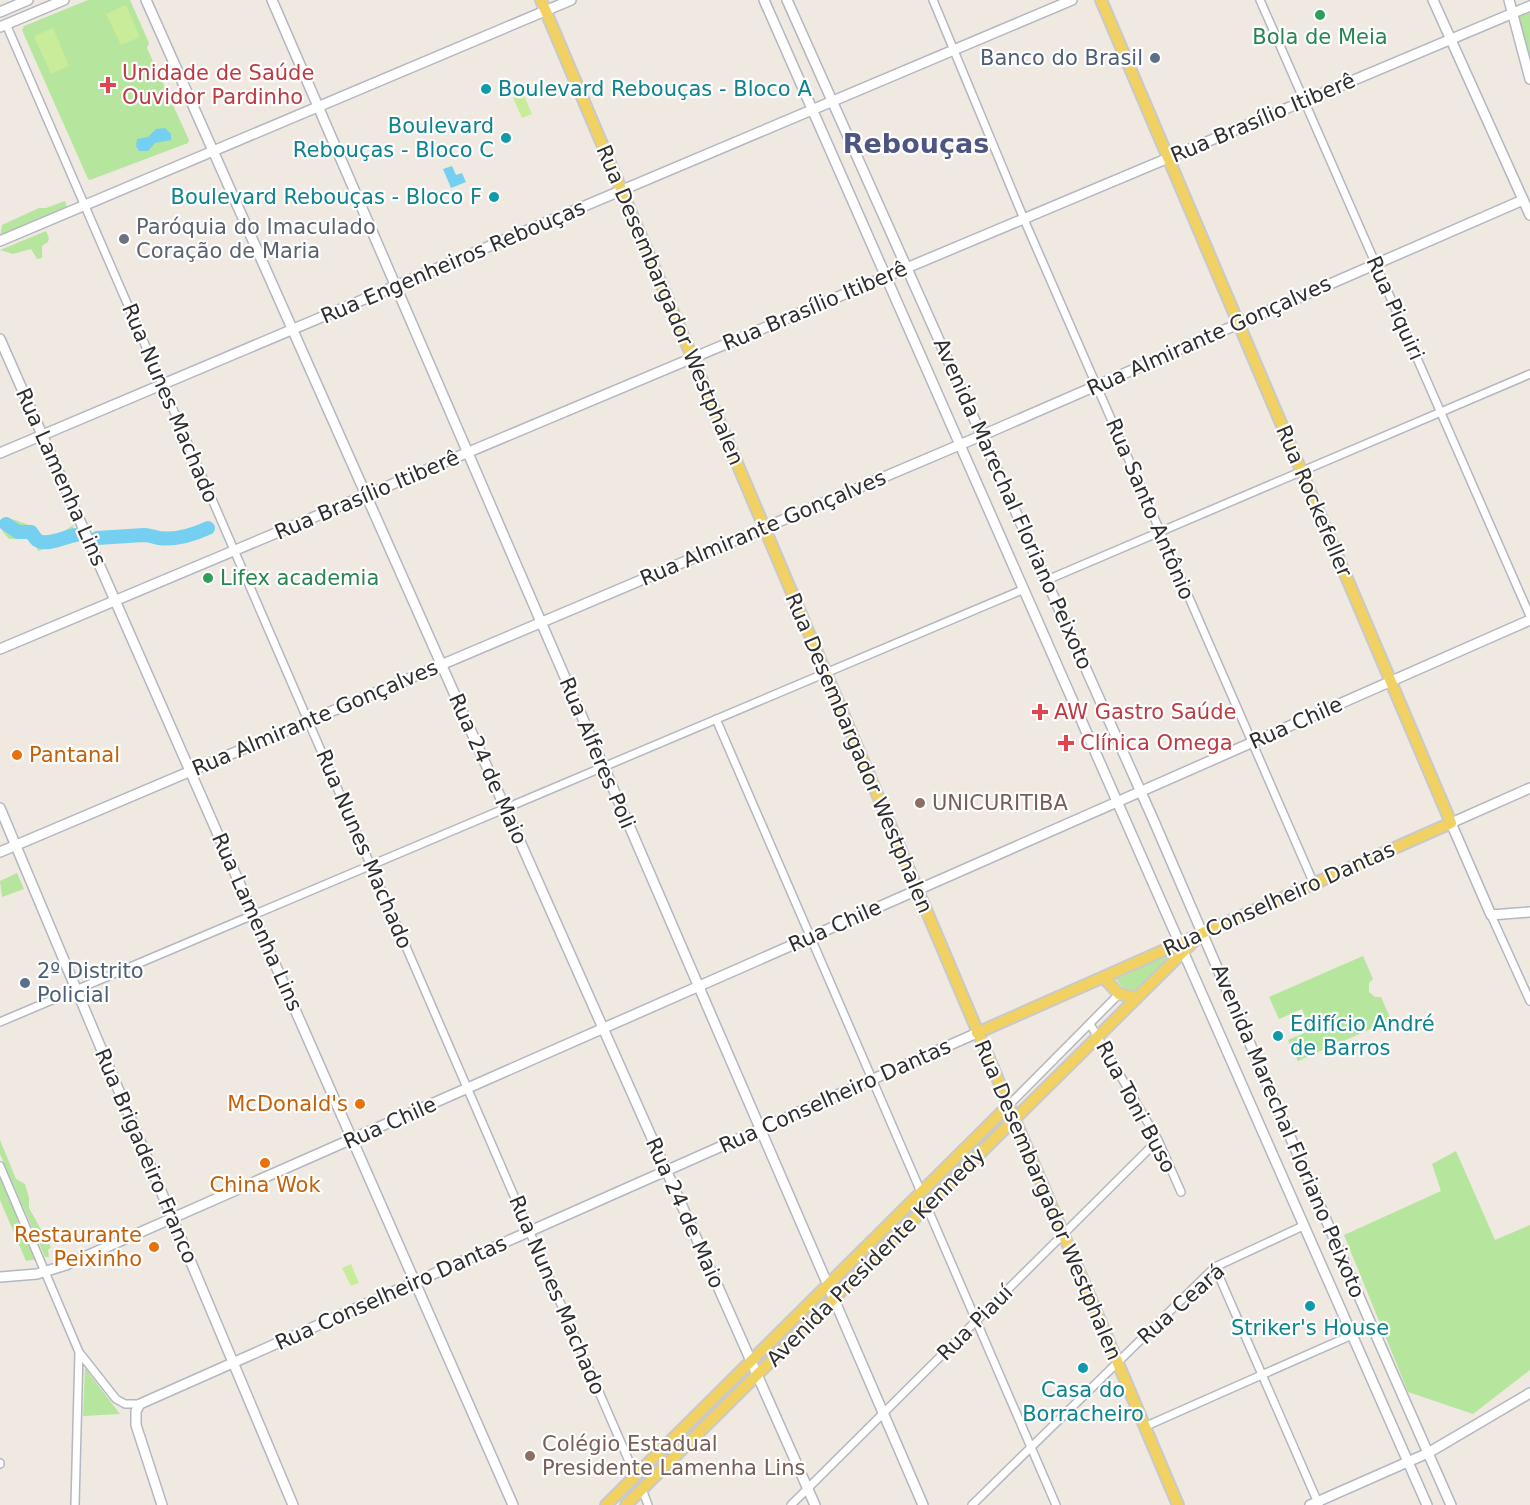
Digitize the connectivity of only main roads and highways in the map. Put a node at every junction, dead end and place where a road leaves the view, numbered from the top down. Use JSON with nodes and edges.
{"nodes":[{"id":1,"x":28,"y":0,"type":"edge"},
{"id":2,"x":64,"y":0,"type":"edge"},
{"id":3,"x":146,"y":0,"type":"edge"},
{"id":4,"x":272,"y":0,"type":"edge"},
{"id":5,"x":571,"y":0,"type":"edge"},
{"id":6,"x":764,"y":0,"type":"edge"},
{"id":7,"x":787,"y":0,"type":"edge"},
{"id":8,"x":1072,"y":0,"type":"edge"},
{"id":9,"x":1101,"y":0,"type":"edge"},
{"id":10,"x":1433,"y":0,"type":"edge"},
{"id":11,"x":1509,"y":0,"type":"edge"},
{"id":12,"x":543,"y":5,"type":"edge"},
{"id":13,"x":1530,"y":6,"type":"edge"},
{"id":14,"x":0,"y":11,"type":"edge"},
{"id":15,"x":1513,"y":13,"type":"junction"},
{"id":16,"x":3,"y":25,"type":"edge"},
{"id":17,"x":1451,"y":39,"type":"junction"},
{"id":18,"x":1530,"y":79,"type":"edge"},
{"id":19,"x":833,"y":101,"type":"junction"},
{"id":20,"x":318,"y":106,"type":"junction"},
{"id":21,"x":812,"y":110,"type":"junction"},
{"id":22,"x":213,"y":151,"type":"junction"},
{"id":23,"x":1168,"y":158,"type":"junction"},
{"id":24,"x":622,"y":190,"type":"junction"},
{"id":25,"x":1523,"y":200,"type":"junction"},
{"id":26,"x":1530,"y":215,"type":"edge"},
{"id":27,"x":0,"y":241,"type":"edge"},
{"id":28,"x":907,"y":268,"type":"junction"},
{"id":29,"x":886,"y":277,"type":"junction"},
{"id":30,"x":396,"y":286,"type":"junction"},
{"id":31,"x":1239,"y":324,"type":"junction"},
{"id":32,"x":293,"y":330,"type":"junction"},
{"id":33,"x":0,"y":339,"type":"edge"},
{"id":34,"x":693,"y":358,"type":"junction"},
{"id":35,"x":43,"y":435,"type":"junction"},
{"id":36,"x":983,"y":435,"type":"junction"},
{"id":37,"x":958,"y":445,"type":"junction"},
{"id":38,"x":468,"y":452,"type":"junction"},
{"id":39,"x":0,"y":453,"type":"edge"},
{"id":40,"x":366,"y":495,"type":"junction"},
{"id":41,"x":764,"y":527,"type":"junction"},
{"id":42,"x":115,"y":600,"type":"junction"},
{"id":43,"x":1530,"y":618,"type":"edge"},
{"id":44,"x":541,"y":622,"type":"junction"},
{"id":45,"x":0,"y":649,"type":"edge"},
{"id":46,"x":441,"y":664,"type":"junction"},
{"id":47,"x":1391,"y":681,"type":"junction"},
{"id":48,"x":190,"y":771,"type":"junction"},
{"id":49,"x":1530,"y":788,"type":"edge"},
{"id":50,"x":1141,"y":791,"type":"junction"},
{"id":51,"x":1116,"y":802,"type":"junction"},
{"id":52,"x":0,"y":808,"type":"edge"},
{"id":53,"x":1451,"y":823,"type":"junction"},
{"id":54,"x":16,"y":845,"type":"junction"},
{"id":55,"x":0,"y":852,"type":"edge"},
{"id":56,"x":918,"y":890,"type":"junction"},
{"id":57,"x":1530,"y":912,"type":"edge"},
{"id":58,"x":1203,"y":933,"type":"junction"},
{"id":59,"x":1180,"y":948,"type":"junction"},
{"id":60,"x":1103,"y":977,"type":"junction"},
{"id":61,"x":699,"y":987,"type":"junction"},
{"id":62,"x":1137,"y":998,"type":"junction"},
{"id":63,"x":603,"y":1029,"type":"junction"},
{"id":64,"x":977,"y":1033,"type":"junction"},
{"id":65,"x":1008,"y":1106,"type":"junction"},
{"id":66,"x":1014,"y":1120,"type":"junction"},
{"id":67,"x":760,"y":1129,"type":"junction"},
{"id":68,"x":352,"y":1139,"type":"junction"},
{"id":69,"x":948,"y":1165,"type":"junction"},
{"id":70,"x":666,"y":1171,"type":"junction"},
{"id":71,"x":958,"y":1175,"type":"junction"},
{"id":72,"x":172,"y":1219,"type":"junction"},
{"id":73,"x":867,"y":1245,"type":"junction"},
{"id":74,"x":876,"y":1257,"type":"junction"},
{"id":75,"x":0,"y":1277,"type":"edge"},
{"id":76,"x":415,"y":1282,"type":"junction"},
{"id":77,"x":828,"y":1285,"type":"junction"},
{"id":78,"x":834,"y":1299,"type":"junction"},
{"id":79,"x":751,"y":1360,"type":"junction"},
{"id":80,"x":233,"y":1363,"type":"junction"},
{"id":81,"x":757,"y":1375,"type":"junction"},
{"id":82,"x":1528,"y":1394,"type":"edge"},
{"id":83,"x":714,"y":1397,"type":"junction"},
{"id":84,"x":718,"y":1413,"type":"junction"},
{"id":85,"x":1428,"y":1453,"type":"junction"},
{"id":86,"x":1408,"y":1462,"type":"junction"},
{"id":87,"x":1315,"y":1504,"type":"edge"},
{"id":88,"x":162,"y":1505,"type":"edge"},
{"id":89,"x":292,"y":1505,"type":"edge"},
{"id":90,"x":513,"y":1505,"type":"edge"},
{"id":91,"x":606,"y":1505,"type":"edge"},
{"id":92,"x":626,"y":1505,"type":"edge"},
{"id":93,"x":815,"y":1505,"type":"edge"},
{"id":94,"x":923,"y":1505,"type":"edge"},
{"id":95,"x":1178,"y":1505,"type":"edge"},
{"id":96,"x":1426,"y":1505,"type":"edge"},
{"id":97,"x":1451,"y":1505,"type":"edge"}],
"edges":[{"from":1,"to":14,"type":"main road"},
{"from":2,"to":16,"type":"main road"},
{"from":3,"to":22,"type":"main road","name":"Rua 24 de Maio"},
{"from":4,"to":20,"type":"main road","name":"Rua Alferes Poli"},
{"from":5,"to":12,"type":"main road"},
{"from":6,"to":21,"type":"main road","name":"Avenida Marechal Floriano Peixoto"},
{"from":7,"to":19,"type":"main road","name":"Avenida Marechal Floriano Peixoto"},
{"from":8,"to":19,"type":"main road","name":"Rua Engenheiros Rebouças"},
{"from":9,"to":23,"type":"main road","name":"Rua Rockefeller"},
{"from":10,"to":17,"type":"main road"},
{"from":11,"to":15,"type":"main road"},
{"from":12,"to":20,"type":"main road"},
{"from":12,"to":24,"type":"main road","name":"Rua Desembargador Westphalen"},
{"from":13,"to":15,"type":"main road","name":"Rua Brasílio Itiberê"},
{"from":15,"to":17,"type":"main road","name":"Rua Brasílio Itiberê"},
{"from":15,"to":18,"type":"main road"},
{"from":17,"to":23,"type":"main road","name":"Rua Brasílio Itiberê"},
{"from":17,"to":25,"type":"main road"},
{"from":19,"to":21,"type":"main road","name":"Rua Engenheiros Rebouças"},
{"from":19,"to":28,"type":"main road","name":"Avenida Marechal Floriano Peixoto"},
{"from":20,"to":22,"type":"main road"},
{"from":20,"to":30,"type":"main road","name":"Rua Alferes Poli"},
{"from":21,"to":24,"type":"main road","name":"Rua Engenheiros Rebouças"},
{"from":21,"to":29,"type":"main road","name":"Avenida Marechal Floriano Peixoto"},
{"from":22,"to":27,"type":"main road"},
{"from":22,"to":32,"type":"main road","name":"Rua 24 de Maio"},
{"from":23,"to":28,"type":"main road","name":"Rua Brasílio Itiberê"},
{"from":23,"to":31,"type":"main road","name":"Rua Rockefeller"},
{"from":24,"to":30,"type":"main road","name":"Rua Engenheiros Rebouças"},
{"from":24,"to":34,"type":"main road","name":"Rua Desembargador Westphalen"},
{"from":25,"to":26,"type":"main road"},
{"from":25,"to":31,"type":"main road","name":"Rua Almirante Gonçalves"},
{"from":28,"to":29,"type":"main road","name":"Rua Brasílio Itiberê"},
{"from":28,"to":36,"type":"main road","name":"Avenida Marechal Floriano Peixoto"},
{"from":29,"to":34,"type":"main road","name":"Rua Brasílio Itiberê"},
{"from":29,"to":37,"type":"main road","name":"Avenida Marechal Floriano Peixoto"},
{"from":30,"to":32,"type":"main road","name":"Rua Engenheiros Rebouças"},
{"from":30,"to":38,"type":"main road","name":"Rua Alferes Poli"},
{"from":31,"to":36,"type":"main road","name":"Rua Almirante Gonçalves"},
{"from":31,"to":47,"type":"main road","name":"Rua Rockefeller"},
{"from":32,"to":35,"type":"main road","name":"Rua Engenheiros Rebouças"},
{"from":32,"to":40,"type":"main road","name":"Rua 24 de Maio"},
{"from":33,"to":35,"type":"main road","name":"Rua Lamenha Lins"},
{"from":34,"to":38,"type":"main road","name":"Rua Brasílio Itiberê"},
{"from":34,"to":41,"type":"main road","name":"Rua Desembargador Westphalen"},
{"from":35,"to":39,"type":"main road","name":"Rua Engenheiros Rebouças"},
{"from":35,"to":42,"type":"main road","name":"Rua Lamenha Lins"},
{"from":36,"to":37,"type":"main road","name":"Rua Almirante Gonçalves"},
{"from":36,"to":50,"type":"main road","name":"Avenida Marechal Floriano Peixoto"},
{"from":37,"to":41,"type":"main road","name":"Rua Almirante Gonçalves"},
{"from":37,"to":51,"type":"main road","name":"Avenida Marechal Floriano Peixoto"},
{"from":38,"to":40,"type":"main road","name":"Rua Brasílio Itiberê"},
{"from":38,"to":44,"type":"main road","name":"Rua Alferes Poli"},
{"from":40,"to":42,"type":"main road","name":"Rua Brasílio Itiberê"},
{"from":40,"to":46,"type":"main road","name":"Rua 24 de Maio"},
{"from":41,"to":44,"type":"main road","name":"Rua Almirante Gonçalves"},
{"from":41,"to":56,"type":"main road","name":"Rua Desembargador Westphalen"},
{"from":42,"to":45,"type":"main road","name":"Rua Brasílio Itiberê"},
{"from":42,"to":48,"type":"main road","name":"Rua Lamenha Lins"},
{"from":43,"to":47,"type":"main road","name":"Rua Chile"},
{"from":44,"to":46,"type":"main road","name":"Rua Almirante Gonçalves"},
{"from":44,"to":61,"type":"main road","name":"Rua Alferes Poli"},
{"from":46,"to":48,"type":"main road","name":"Rua Almirante Gonçalves"},
{"from":46,"to":63,"type":"main road","name":"Rua 24 de Maio"},
{"from":47,"to":50,"type":"main road","name":"Rua Chile"},
{"from":47,"to":53,"type":"main road","name":"Rua Rockefeller"},
{"from":48,"to":54,"type":"main road","name":"Rua Almirante Gonçalves"},
{"from":48,"to":68,"type":"main road","name":"Rua Lamenha Lins"},
{"from":49,"to":53,"type":"main road","name":"Rua Conselheiro Dantas"},
{"from":50,"to":51,"type":"main road","name":"Rua Chile"},
{"from":50,"to":58,"type":"main road","name":"Avenida Marechal Floriano Peixoto"},
{"from":51,"to":56,"type":"main road","name":"Rua Chile"},
{"from":51,"to":59,"type":"main road","name":"Avenida Marechal Floriano Peixoto"},
{"from":52,"to":54,"type":"main road","name":"Rua Brigadeiro Franco"},
{"from":53,"to":57,"type":"main road","name":"Rua Rockefeller"},
{"from":53,"to":58,"type":"main road","name":"Rua Conselheiro Dantas"},
{"from":54,"to":55,"type":"main road","name":"Rua Almirante Gonçalves"},
{"from":54,"to":72,"type":"main road","name":"Rua Brigadeiro Franco"},
{"from":56,"to":61,"type":"main road","name":"Rua Chile"},
{"from":56,"to":64,"type":"main road","name":"Rua Desembargador Westphalen"},
{"from":58,"to":59,"type":"main road","name":"Rua Conselheiro Dantas"},
{"from":58,"to":85,"type":"main road","name":"Avenida Marechal Floriano Peixoto"},
{"from":59,"to":60,"type":"main road","name":"Rua Conselheiro Dantas"},
{"from":59,"to":62,"type":"main road","name":"Avenida Presidente Kennedy"},
{"from":59,"to":86,"type":"main road","name":"Avenida Marechal Floriano Peixoto"},
{"from":60,"to":62,"type":"main road"},
{"from":60,"to":64,"type":"main road","name":"Rua Conselheiro Dantas"},
{"from":61,"to":63,"type":"main road","name":"Rua Chile"},
{"from":61,"to":67,"type":"main road","name":"Rua Alferes Poli"},
{"from":62,"to":66,"type":"main road","name":"Avenida Presidente Kennedy"},
{"from":63,"to":68,"type":"main road","name":"Rua Chile"},
{"from":63,"to":70,"type":"main road","name":"Rua 24 de Maio"},
{"from":64,"to":65,"type":"main road","name":"Rua Desembargador Westphalen"},
{"from":64,"to":67,"type":"main road","name":"Rua Conselheiro Dantas"},
{"from":65,"to":66,"type":"main road","name":"Rua Desembargador Westphalen"},
{"from":65,"to":69,"type":"main road","name":"Avenida Presidente Kennedy"},
{"from":66,"to":71,"type":"main road","name":"Avenida Presidente Kennedy"},
{"from":66,"to":95,"type":"main road","name":"Rua Desembargador Westphalen"},
{"from":67,"to":70,"type":"main road","name":"Rua Conselheiro Dantas"},
{"from":67,"to":77,"type":"main road","name":"Rua Alferes Poli"},
{"from":68,"to":72,"type":"main road","name":"Rua Chile"},
{"from":68,"to":76,"type":"main road","name":"Rua Lamenha Lins"},
{"from":69,"to":71,"type":"main road"},
{"from":69,"to":73,"type":"main road","name":"Avenida Presidente Kennedy"},
{"from":70,"to":76,"type":"main road","name":"Rua Conselheiro Dantas"},
{"from":70,"to":79,"type":"main road","name":"Rua 24 de Maio"},
{"from":71,"to":74,"type":"main road","name":"Avenida Presidente Kennedy"},
{"from":72,"to":75,"type":"main road","name":"Rua Chile"},
{"from":72,"to":80,"type":"main road","name":"Rua Brigadeiro Franco"},
{"from":73,"to":74,"type":"main road"},
{"from":73,"to":77,"type":"main road","name":"Avenida Presidente Kennedy"},
{"from":74,"to":78,"type":"main road","name":"Avenida Presidente Kennedy"},
{"from":76,"to":80,"type":"main road","name":"Rua Conselheiro Dantas"},
{"from":76,"to":90,"type":"main road","name":"Rua Lamenha Lins"},
{"from":77,"to":78,"type":"main road","name":"Rua Alferes Poli"},
{"from":77,"to":79,"type":"main road","name":"Avenida Presidente Kennedy"},
{"from":78,"to":81,"type":"main road","name":"Avenida Presidente Kennedy"},
{"from":78,"to":94,"type":"main road","name":"Rua Alferes Poli"},
{"from":79,"to":81,"type":"main road","name":"Rua 24 de Maio"},
{"from":79,"to":83,"type":"main road","name":"Avenida Presidente Kennedy"},
{"from":80,"to":88,"type":"main road","name":"Rua Conselheiro Dantas"},
{"from":80,"to":89,"type":"main road","name":"Rua Brigadeiro Franco"},
{"from":81,"to":84,"type":"main road","name":"Avenida Presidente Kennedy"},
{"from":81,"to":93,"type":"main road","name":"Rua 24 de Maio"},
{"from":82,"to":85,"type":"main road"},
{"from":83,"to":84,"type":"main road"},
{"from":83,"to":91,"type":"main road","name":"Avenida Presidente Kennedy"},
{"from":84,"to":92,"type":"main road","name":"Avenida Presidente Kennedy"},
{"from":85,"to":86,"type":"main road"},
{"from":85,"to":97,"type":"main road","name":"Avenida Marechal Floriano Peixoto"},
{"from":86,"to":87,"type":"main road"},
{"from":86,"to":96,"type":"main road","name":"Avenida Marechal Floriano Peixoto"}]}
